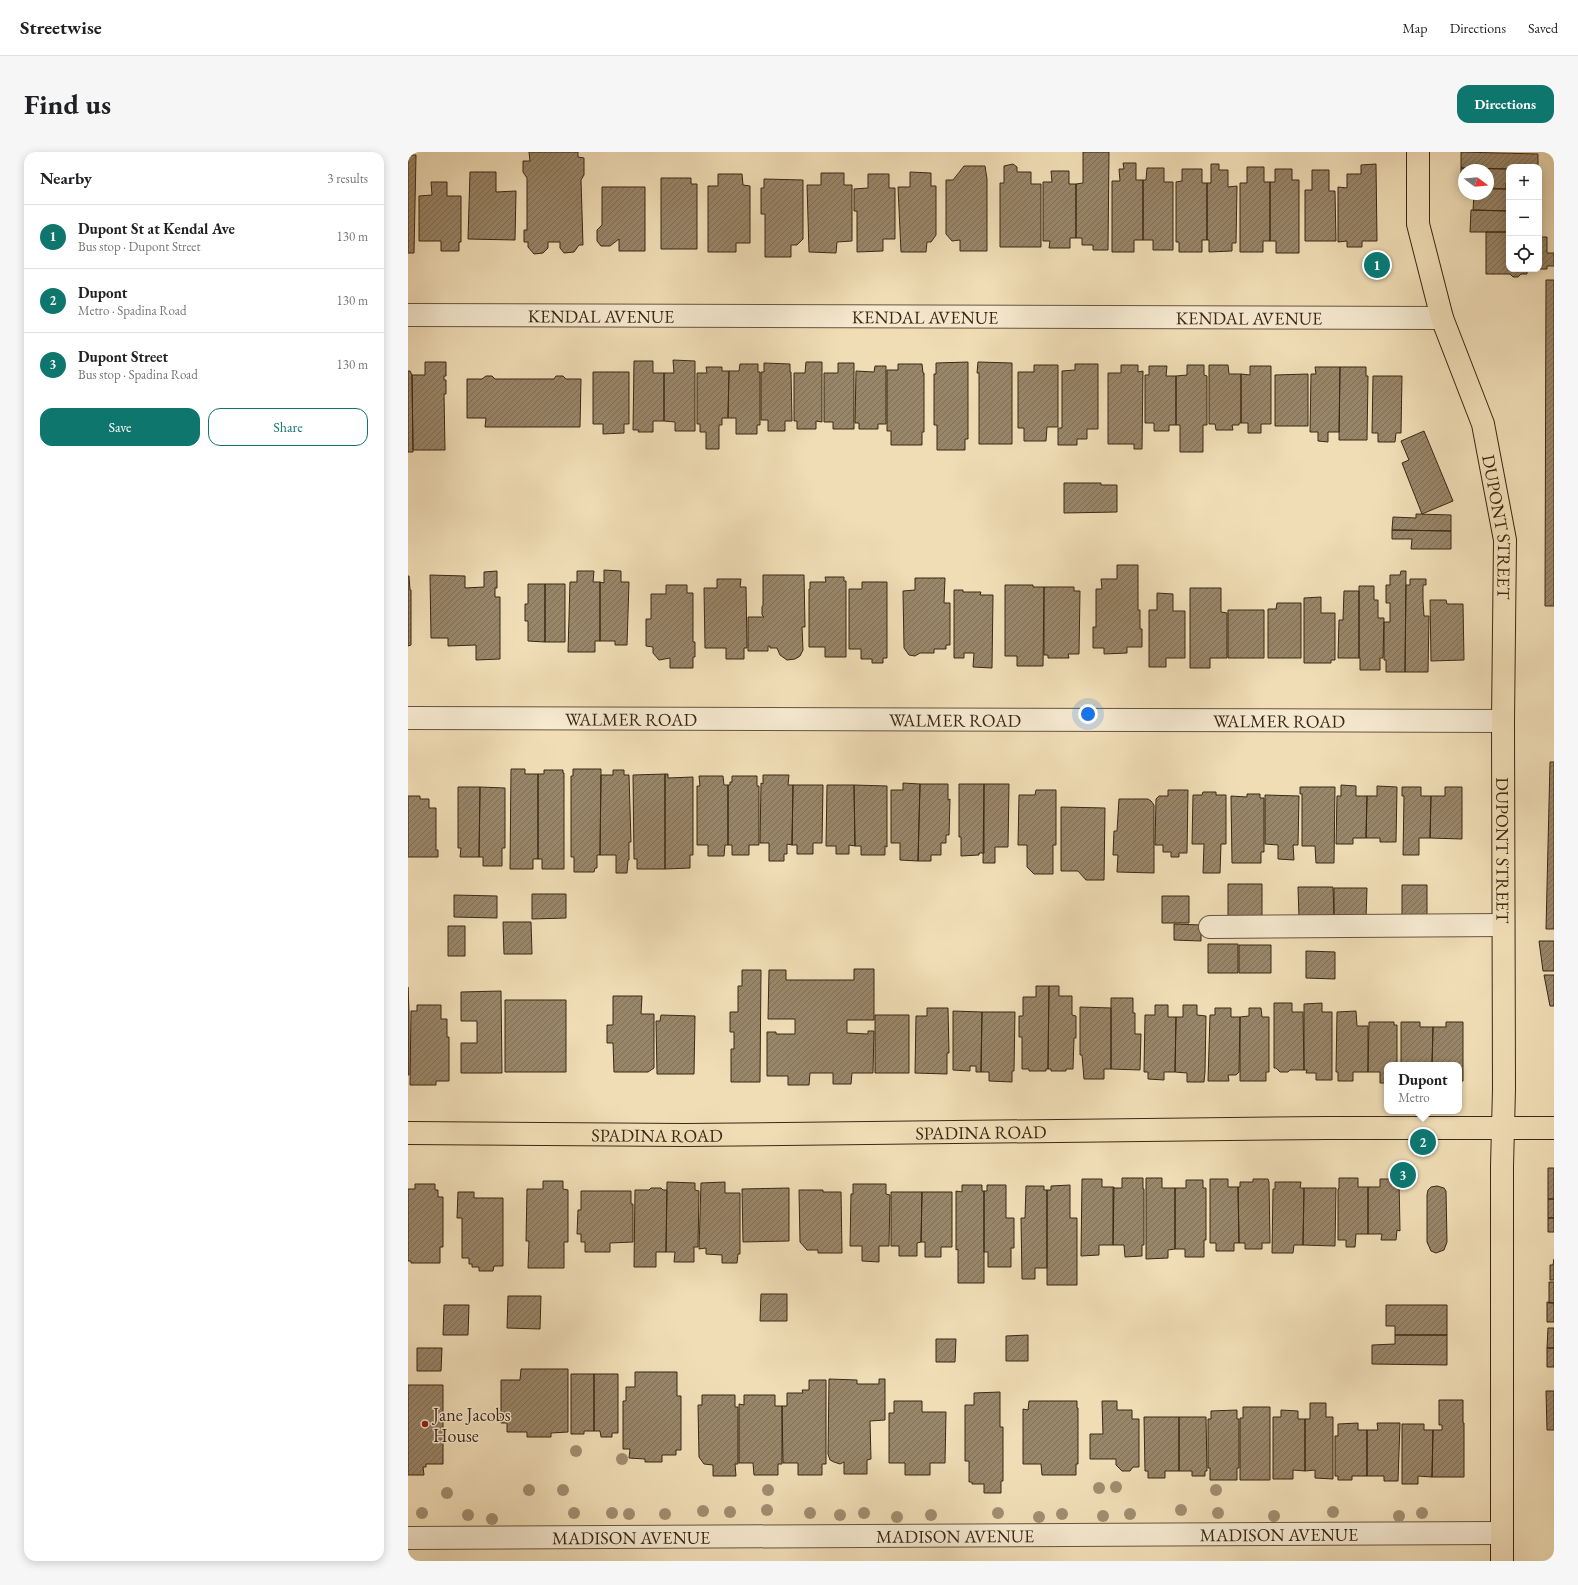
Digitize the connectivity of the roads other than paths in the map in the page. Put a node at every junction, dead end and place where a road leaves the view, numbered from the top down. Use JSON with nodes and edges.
{"nodes":[{"id":1,"x":1418,"y":152,"type":"edge"},
{"id":2,"x":408,"y":315,"type":"edge"},
{"id":3,"x":1442,"y":318,"type":"junction"},
{"id":4,"x":408,"y":718,"type":"edge"},
{"id":5,"x":1503,"y":721,"type":"junction"},
{"id":6,"x":1503,"y":925,"type":"junction"},
{"id":7,"x":1210,"y":927,"type":"dead end"},
{"id":8,"x":1502,"y":1128,"type":"junction"},
{"id":9,"x":1554,"y":1128,"type":"edge"},
{"id":10,"x":408,"y":1133,"type":"edge"},
{"id":11,"x":1501,"y":1533,"type":"junction"},
{"id":12,"x":408,"y":1538,"type":"edge"},
{"id":13,"x":1502,"y":1561,"type":"edge"}],
"edges":[{"from":1,"to":3,"type":"main road","name":"DUPONT STREET"},
{"from":2,"to":3,"type":"street","name":"KENDAL AVENUE"},
{"from":3,"to":5,"type":"main road","name":"DUPONT STREET"},
{"from":4,"to":5,"type":"street","name":"WALMER ROAD"},
{"from":5,"to":6,"type":"main road","name":"DUPONT STREET"},
{"from":6,"to":7,"type":"street"},
{"from":6,"to":8,"type":"main road","name":"DUPONT STREET"},
{"from":8,"to":9,"type":"main road","name":"SPADINA ROAD"},
{"from":8,"to":10,"type":"main road","name":"SPADINA ROAD"},
{"from":8,"to":11,"type":"main road","name":"DUPONT STREET"},
{"from":11,"to":12,"type":"street","name":"MADISON AVENUE"},
{"from":11,"to":13,"type":"main road","name":"DUPONT STREET"}]}
